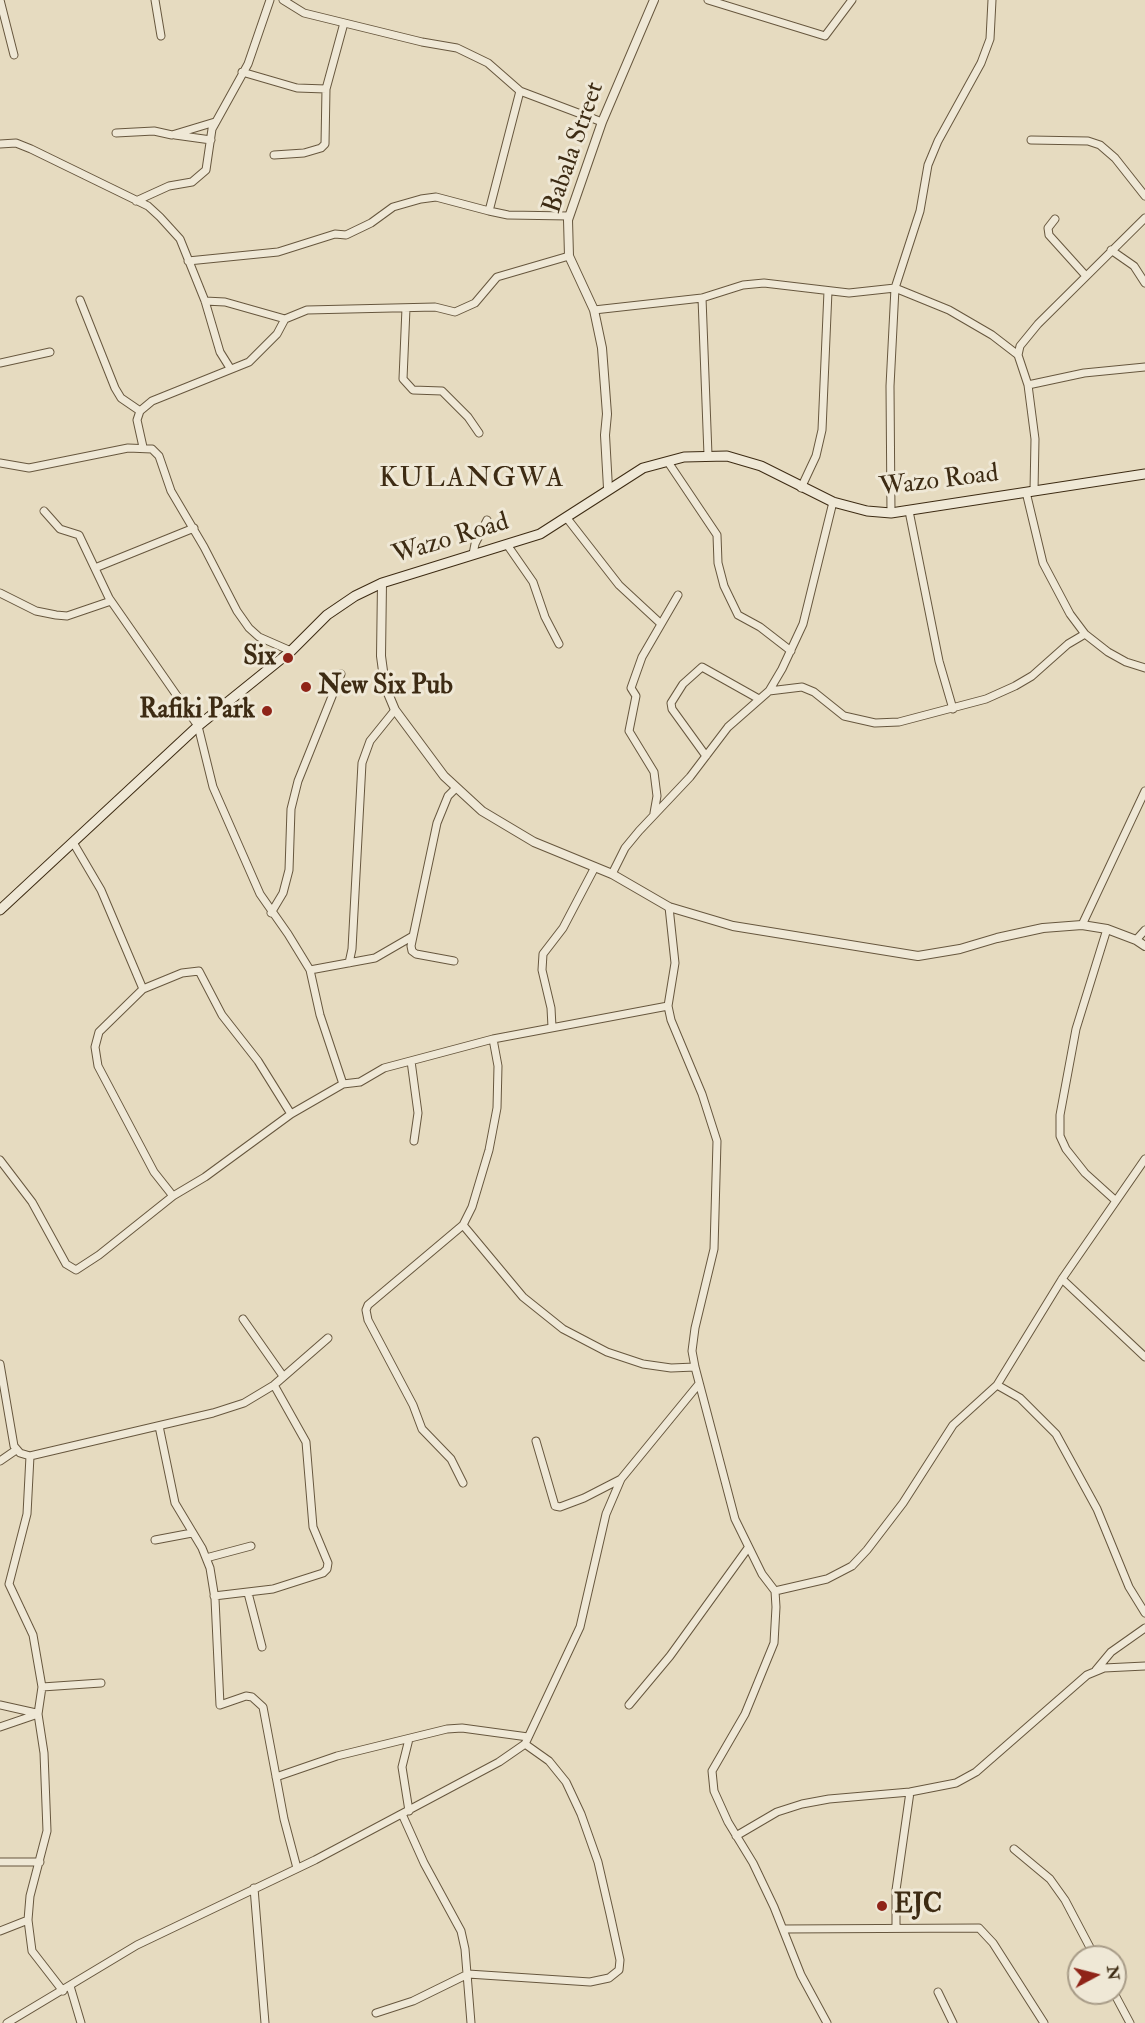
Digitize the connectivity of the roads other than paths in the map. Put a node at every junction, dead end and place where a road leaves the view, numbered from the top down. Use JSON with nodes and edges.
{"nodes":[{"id":1,"x":0,"y":0,"type":"edge"},
{"id":2,"x":155,"y":0,"type":"edge"},
{"id":3,"x":270,"y":0,"type":"edge"},
{"id":4,"x":283,"y":0,"type":"edge"},
{"id":5,"x":654,"y":0,"type":"edge"},
{"id":6,"x":708,"y":0,"type":"edge"},
{"id":7,"x":852,"y":0,"type":"edge"},
{"id":8,"x":992,"y":0,"type":"edge"},
{"id":9,"x":344,"y":23,"type":"junction"},
{"id":10,"x":161,"y":36,"type":"dead end"},
{"id":11,"x":14,"y":55,"type":"dead end"},
{"id":12,"x":242,"y":72,"type":"junction"},
{"id":13,"x":326,"y":89,"type":"junction"},
{"id":14,"x":520,"y":92,"type":"junction"},
{"id":15,"x":215,"y":122,"type":"junction"},
{"id":16,"x":602,"y":122,"type":"junction"},
{"id":17,"x":116,"y":133,"type":"dead end"},
{"id":18,"x":172,"y":135,"type":"junction"},
{"id":19,"x":211,"y":140,"type":"junction"},
{"id":20,"x":1030,"y":140,"type":"dead end"},
{"id":21,"x":0,"y":144,"type":"edge"},
{"id":22,"x":274,"y":154,"type":"dead end"},
{"id":23,"x":1145,"y":196,"type":"edge"},
{"id":24,"x":136,"y":201,"type":"junction"},
{"id":25,"x":489,"y":211,"type":"junction"},
{"id":26,"x":569,"y":216,"type":"junction"},
{"id":27,"x":1145,"y":218,"type":"edge"},
{"id":28,"x":1055,"y":219,"type":"dead end"},
{"id":29,"x":1111,"y":250,"type":"junction"},
{"id":30,"x":569,"y":256,"type":"junction"},
{"id":31,"x":188,"y":261,"type":"junction"},
{"id":32,"x":1086,"y":276,"type":"junction"},
{"id":33,"x":1145,"y":283,"type":"edge"},
{"id":34,"x":895,"y":288,"type":"junction"},
{"id":35,"x":828,"y":291,"type":"junction"},
{"id":36,"x":702,"y":298,"type":"junction"},
{"id":37,"x":80,"y":300,"type":"dead end"},
{"id":38,"x":206,"y":301,"type":"junction"},
{"id":39,"x":406,"y":308,"type":"junction"},
{"id":40,"x":594,"y":310,"type":"junction"},
{"id":41,"x":285,"y":319,"type":"junction"},
{"id":42,"x":50,"y":352,"type":"dead end"},
{"id":43,"x":1018,"y":355,"type":"junction"},
{"id":44,"x":0,"y":363,"type":"edge"},
{"id":45,"x":1145,"y":367,"type":"edge"},
{"id":46,"x":230,"y":368,"type":"junction"},
{"id":47,"x":1028,"y":385,"type":"junction"},
{"id":48,"x":140,"y":411,"type":"junction"},
{"id":49,"x":479,"y":433,"type":"dead end"},
{"id":50,"x":143,"y":447,"type":"junction"},
{"id":51,"x":708,"y":455,"type":"junction"},
{"id":52,"x":668,"y":462,"type":"junction"},
{"id":53,"x":0,"y":464,"type":"edge"},
{"id":54,"x":1145,"y":474,"type":"edge"},
{"id":55,"x":608,"y":488,"type":"junction"},
{"id":56,"x":801,"y":488,"type":"junction"},
{"id":57,"x":1030,"y":491,"type":"junction"},
{"id":58,"x":833,"y":502,"type":"junction"},
{"id":59,"x":909,"y":511,"type":"junction"},
{"id":60,"x":44,"y":512,"type":"dead end"},
{"id":61,"x":891,"y":513,"type":"junction"},
{"id":62,"x":566,"y":517,"type":"junction"},
{"id":63,"x":487,"y":520,"type":"dead end"},
{"id":64,"x":194,"y":528,"type":"junction"},
{"id":65,"x":508,"y":546,"type":"junction"},
{"id":66,"x":473,"y":554,"type":"junction"},
{"id":67,"x":95,"y":568,"type":"junction"},
{"id":68,"x":382,"y":584,"type":"junction"},
{"id":69,"x":0,"y":593,"type":"edge"},
{"id":70,"x":678,"y":595,"type":"dead end"},
{"id":71,"x":111,"y":601,"type":"junction"},
{"id":72,"x":660,"y":622,"type":"junction"},
{"id":73,"x":1085,"y":634,"type":"junction"},
{"id":74,"x":559,"y":644,"type":"dead end"},
{"id":75,"x":291,"y":651,"type":"junction"},
{"id":76,"x":791,"y":651,"type":"junction"},
{"id":77,"x":1145,"y":668,"type":"edge"},
{"id":78,"x":340,"y":674,"type":"dead end"},
{"id":79,"x":769,"y":691,"type":"junction"},
{"id":80,"x":759,"y":699,"type":"junction"},
{"id":81,"x":953,"y":709,"type":"junction"},
{"id":82,"x":394,"y":710,"type":"junction"},
{"id":83,"x":198,"y":726,"type":"junction"},
{"id":84,"x":706,"y":756,"type":"junction"},
{"id":85,"x":456,"y":788,"type":"junction"},
{"id":86,"x":1145,"y":791,"type":"edge"},
{"id":87,"x":654,"y":813,"type":"junction"},
{"id":88,"x":74,"y":844,"type":"junction"},
{"id":89,"x":595,"y":867,"type":"junction"},
{"id":90,"x":612,"y":874,"type":"junction"},
{"id":91,"x":669,"y":907,"type":"junction"},
{"id":92,"x":0,"y":910,"type":"edge"},
{"id":93,"x":271,"y":913,"type":"junction"},
{"id":94,"x":1082,"y":925,"type":"junction"},
{"id":95,"x":1107,"y":929,"type":"junction"},
{"id":96,"x":1145,"y":930,"type":"edge"},
{"id":97,"x":413,"y":936,"type":"junction"},
{"id":98,"x":1136,"y":940,"type":"junction"},
{"id":99,"x":1145,"y":946,"type":"edge"},
{"id":100,"x":454,"y":961,"type":"dead end"},
{"id":101,"x":349,"y":963,"type":"junction"},
{"id":102,"x":310,"y":970,"type":"junction"},
{"id":103,"x":143,"y":989,"type":"junction"},
{"id":104,"x":668,"y":1006,"type":"junction"},
{"id":105,"x":552,"y":1027,"type":"junction"},
{"id":106,"x":493,"y":1039,"type":"junction"},
{"id":107,"x":411,"y":1061,"type":"junction"},
{"id":108,"x":343,"y":1084,"type":"junction"},
{"id":109,"x":291,"y":1114,"type":"junction"},
{"id":110,"x":414,"y":1141,"type":"dead end"},
{"id":111,"x":1145,"y":1159,"type":"edge"},
{"id":112,"x":0,"y":1160,"type":"edge"},
{"id":113,"x":173,"y":1196,"type":"junction"},
{"id":114,"x":1116,"y":1201,"type":"junction"},
{"id":115,"x":463,"y":1225,"type":"junction"},
{"id":116,"x":1062,"y":1279,"type":"junction"},
{"id":117,"x":243,"y":1319,"type":"dead end"},
{"id":118,"x":328,"y":1338,"type":"dead end"},
{"id":119,"x":1145,"y":1357,"type":"edge"},
{"id":120,"x":0,"y":1364,"type":"edge"},
{"id":121,"x":695,"y":1367,"type":"junction"},
{"id":122,"x":283,"y":1376,"type":"junction"},
{"id":123,"x":274,"y":1385,"type":"junction"},
{"id":124,"x":699,"y":1385,"type":"junction"},
{"id":125,"x":997,"y":1385,"type":"junction"},
{"id":126,"x":159,"y":1426,"type":"junction"},
{"id":127,"x":536,"y":1441,"type":"dead end"},
{"id":128,"x":16,"y":1450,"type":"junction"},
{"id":129,"x":30,"y":1456,"type":"junction"},
{"id":130,"x":0,"y":1461,"type":"edge"},
{"id":131,"x":621,"y":1479,"type":"junction"},
{"id":132,"x":463,"y":1483,"type":"dead end"},
{"id":133,"x":192,"y":1533,"type":"junction"},
{"id":134,"x":155,"y":1540,"type":"dead end"},
{"id":135,"x":251,"y":1546,"type":"dead end"},
{"id":136,"x":748,"y":1548,"type":"junction"},
{"id":137,"x":206,"y":1558,"type":"junction"},
{"id":138,"x":775,"y":1591,"type":"junction"},
{"id":139,"x":248,"y":1593,"type":"junction"},
{"id":140,"x":214,"y":1596,"type":"junction"},
{"id":141,"x":1145,"y":1613,"type":"edge"},
{"id":142,"x":1145,"y":1628,"type":"edge"},
{"id":143,"x":262,"y":1647,"type":"dead end"},
{"id":144,"x":1145,"y":1666,"type":"edge"},
{"id":145,"x":1096,"y":1670,"type":"junction"},
{"id":146,"x":101,"y":1683,"type":"dead end"},
{"id":147,"x":42,"y":1687,"type":"junction"},
{"id":148,"x":0,"y":1705,"type":"edge"},
{"id":149,"x":629,"y":1705,"type":"dead end"},
{"id":150,"x":38,"y":1714,"type":"junction"},
{"id":151,"x":0,"y":1727,"type":"edge"},
{"id":152,"x":409,"y":1739,"type":"junction"},
{"id":153,"x":527,"y":1740,"type":"junction"},
{"id":154,"x":276,"y":1777,"type":"junction"},
{"id":155,"x":910,"y":1792,"type":"junction"},
{"id":156,"x":406,"y":1813,"type":"junction"},
{"id":157,"x":736,"y":1836,"type":"junction"},
{"id":158,"x":1014,"y":1849,"type":"dead end"},
{"id":159,"x":0,"y":1862,"type":"edge"},
{"id":160,"x":40,"y":1862,"type":"junction"},
{"id":161,"x":297,"y":1868,"type":"junction"},
{"id":162,"x":254,"y":1888,"type":"junction"},
{"id":163,"x":28,"y":1920,"type":"junction"},
{"id":164,"x":896,"y":1928,"type":"junction"},
{"id":165,"x":783,"y":1929,"type":"junction"},
{"id":166,"x":0,"y":1930,"type":"edge"},
{"id":167,"x":1089,"y":1945,"type":"edge"},
{"id":168,"x":468,"y":1974,"type":"junction"},
{"id":169,"x":67,"y":1988,"type":"junction"},
{"id":170,"x":938,"y":1992,"type":"dead end"},
{"id":171,"x":1120,"y":2005,"type":"edge"},
{"id":172,"x":376,"y":2013,"type":"dead end"},
{"id":173,"x":7,"y":2023,"type":"edge"},
{"id":174,"x":81,"y":2023,"type":"edge"},
{"id":175,"x":266,"y":2023,"type":"edge"},
{"id":176,"x":471,"y":2023,"type":"edge"},
{"id":177,"x":827,"y":2023,"type":"edge"},
{"id":178,"x":953,"y":2023,"type":"edge"},
{"id":179,"x":1044,"y":2023,"type":"edge"},
{"id":180,"x":1130,"y":2023,"type":"edge"}],
"edges":[{"from":1,"to":11,"type":"street"},
{"from":2,"to":10,"type":"street"},
{"from":3,"to":12,"type":"street"},
{"from":4,"to":9,"type":"street"},
{"from":5,"to":16,"type":"street","name":"Babala Street"},
{"from":6,"to":7,"type":"street"},
{"from":8,"to":34,"type":"street"},
{"from":9,"to":13,"type":"street"},
{"from":9,"to":14,"type":"street"},
{"from":12,"to":13,"type":"street"},
{"from":12,"to":15,"type":"street"},
{"from":13,"to":22,"type":"street"},
{"from":14,"to":16,"type":"street"},
{"from":14,"to":25,"type":"street"},
{"from":15,"to":18,"type":"street"},
{"from":15,"to":19,"type":"street"},
{"from":16,"to":26,"type":"street","name":"Babala Street"},
{"from":17,"to":18,"type":"street"},
{"from":18,"to":19,"type":"street"},
{"from":19,"to":24,"type":"street"},
{"from":20,"to":23,"type":"street"},
{"from":21,"to":24,"type":"street"},
{"from":24,"to":31,"type":"street"},
{"from":25,"to":26,"type":"street"},
{"from":25,"to":31,"type":"street"},
{"from":26,"to":30,"type":"street","name":"Babala Street"},
{"from":27,"to":29,"type":"street"},
{"from":28,"to":32,"type":"street"},
{"from":29,"to":32,"type":"street"},
{"from":29,"to":33,"type":"street"},
{"from":30,"to":39,"type":"street"},
{"from":30,"to":40,"type":"street","name":"Babala Street"},
{"from":31,"to":38,"type":"street"},
{"from":32,"to":43,"type":"street"},
{"from":34,"to":35,"type":"street"},
{"from":34,"to":43,"type":"street"},
{"from":34,"to":61,"type":"street"},
{"from":35,"to":36,"type":"street"},
{"from":35,"to":56,"type":"street"},
{"from":36,"to":40,"type":"street"},
{"from":36,"to":51,"type":"street"},
{"from":37,"to":48,"type":"street"},
{"from":38,"to":41,"type":"street"},
{"from":38,"to":46,"type":"street"},
{"from":39,"to":41,"type":"street"},
{"from":39,"to":49,"type":"street"},
{"from":40,"to":55,"type":"street","name":"Babala Street"},
{"from":41,"to":46,"type":"street"},
{"from":42,"to":44,"type":"street"},
{"from":43,"to":47,"type":"street"},
{"from":45,"to":47,"type":"street"},
{"from":46,"to":48,"type":"street"},
{"from":47,"to":57,"type":"street"},
{"from":48,"to":50,"type":"street"},
{"from":50,"to":53,"type":"street"},
{"from":50,"to":64,"type":"street"},
{"from":51,"to":52,"type":"main road","name":"Wazo Road"},
{"from":51,"to":56,"type":"main road","name":"Wazo Road"},
{"from":52,"to":55,"type":"main road","name":"Wazo Road"},
{"from":52,"to":76,"type":"street"},
{"from":54,"to":57,"type":"main road","name":"Wazo Road"},
{"from":55,"to":62,"type":"main road","name":"Wazo Road"},
{"from":56,"to":58,"type":"main road","name":"Wazo Road"},
{"from":57,"to":59,"type":"main road","name":"Wazo Road"},
{"from":57,"to":73,"type":"street"},
{"from":58,"to":61,"type":"main road","name":"Wazo Road"},
{"from":58,"to":76,"type":"street"},
{"from":59,"to":61,"type":"main road","name":"Wazo Road"},
{"from":59,"to":81,"type":"street"},
{"from":60,"to":67,"type":"street"},
{"from":62,"to":65,"type":"main road","name":"Wazo Road"},
{"from":62,"to":72,"type":"street"},
{"from":63,"to":66,"type":"street"},
{"from":64,"to":67,"type":"street"},
{"from":64,"to":75,"type":"street"},
{"from":65,"to":66,"type":"main road","name":"Wazo Road"},
{"from":65,"to":74,"type":"street"},
{"from":66,"to":68,"type":"main road","name":"Wazo Road"},
{"from":67,"to":71,"type":"street"},
{"from":68,"to":75,"type":"main road","name":"Wazo Road"},
{"from":68,"to":82,"type":"street"},
{"from":69,"to":71,"type":"street"},
{"from":70,"to":72,"type":"street"},
{"from":71,"to":83,"type":"street"},
{"from":72,"to":87,"type":"street"},
{"from":73,"to":77,"type":"street"},
{"from":73,"to":81,"type":"street"},
{"from":75,"to":83,"type":"main road","name":"Wazo Road"},
{"from":76,"to":79,"type":"street"},
{"from":78,"to":93,"type":"street"},
{"from":79,"to":80,"type":"street"},
{"from":79,"to":81,"type":"street"},
{"from":80,"to":84,"type":"street"},
{"from":80,"to":84,"type":"street"},
{"from":82,"to":85,"type":"street"},
{"from":82,"to":101,"type":"street"},
{"from":83,"to":88,"type":"main road","name":"Wazo Road"},
{"from":83,"to":93,"type":"street"},
{"from":84,"to":87,"type":"street"},
{"from":85,"to":89,"type":"street"},
{"from":85,"to":97,"type":"street"},
{"from":86,"to":94,"type":"street"},
{"from":87,"to":90,"type":"street"},
{"from":88,"to":92,"type":"main road","name":"Wazo Road"},
{"from":88,"to":103,"type":"street"},
{"from":89,"to":90,"type":"street"},
{"from":89,"to":105,"type":"street"},
{"from":90,"to":91,"type":"street"},
{"from":91,"to":94,"type":"street"},
{"from":91,"to":104,"type":"street"},
{"from":93,"to":102,"type":"street"},
{"from":94,"to":95,"type":"street"},
{"from":95,"to":98,"type":"street"},
{"from":95,"to":114,"type":"street"},
{"from":96,"to":98,"type":"street"},
{"from":97,"to":100,"type":"street"},
{"from":97,"to":101,"type":"street"},
{"from":98,"to":99,"type":"street"},
{"from":101,"to":102,"type":"street"},
{"from":102,"to":108,"type":"street"},
{"from":103,"to":109,"type":"street"},
{"from":103,"to":113,"type":"street"},
{"from":104,"to":105,"type":"street"},
{"from":104,"to":121,"type":"street"},
{"from":105,"to":106,"type":"street"},
{"from":106,"to":107,"type":"street"},
{"from":106,"to":115,"type":"street"},
{"from":107,"to":108,"type":"street"},
{"from":107,"to":110,"type":"street"},
{"from":108,"to":109,"type":"street"},
{"from":109,"to":113,"type":"street"},
{"from":111,"to":114,"type":"street"},
{"from":112,"to":113,"type":"street"},
{"from":114,"to":116,"type":"street"},
{"from":115,"to":121,"type":"street"},
{"from":115,"to":132,"type":"street"},
{"from":116,"to":119,"type":"street"},
{"from":116,"to":125,"type":"street"},
{"from":117,"to":122,"type":"street"},
{"from":118,"to":122,"type":"street"},
{"from":120,"to":128,"type":"street"},
{"from":121,"to":124,"type":"street"},
{"from":122,"to":123,"type":"street"},
{"from":123,"to":126,"type":"street"},
{"from":123,"to":139,"type":"street"},
{"from":124,"to":131,"type":"street"},
{"from":124,"to":136,"type":"street"},
{"from":125,"to":138,"type":"street"},
{"from":125,"to":141,"type":"street"},
{"from":126,"to":129,"type":"street"},
{"from":126,"to":133,"type":"street"},
{"from":127,"to":131,"type":"street"},
{"from":128,"to":129,"type":"street"},
{"from":128,"to":130,"type":"street"},
{"from":129,"to":147,"type":"street"},
{"from":131,"to":153,"type":"street"},
{"from":133,"to":134,"type":"street"},
{"from":133,"to":137,"type":"street"},
{"from":135,"to":137,"type":"street"},
{"from":136,"to":138,"type":"street"},
{"from":136,"to":149,"type":"street"},
{"from":137,"to":140,"type":"street"},
{"from":138,"to":157,"type":"street"},
{"from":139,"to":140,"type":"street"},
{"from":139,"to":143,"type":"street"},
{"from":140,"to":154,"type":"street"},
{"from":142,"to":145,"type":"street"},
{"from":144,"to":145,"type":"street"},
{"from":145,"to":155,"type":"street"},
{"from":146,"to":147,"type":"street"},
{"from":147,"to":150,"type":"street"},
{"from":148,"to":150,"type":"street"},
{"from":150,"to":151,"type":"street"},
{"from":150,"to":160,"type":"street"},
{"from":152,"to":153,"type":"street"},
{"from":152,"to":154,"type":"street"},
{"from":152,"to":156,"type":"street"},
{"from":153,"to":156,"type":"street"},
{"from":153,"to":168,"type":"street"},
{"from":154,"to":161,"type":"street"},
{"from":155,"to":157,"type":"street"},
{"from":155,"to":164,"type":"street"},
{"from":156,"to":161,"type":"street"},
{"from":156,"to":168,"type":"street"},
{"from":157,"to":165,"type":"street"},
{"from":158,"to":167,"type":"street"},
{"from":159,"to":160,"type":"street"},
{"from":160,"to":163,"type":"street"},
{"from":161,"to":162,"type":"street"},
{"from":162,"to":169,"type":"street"},
{"from":162,"to":175,"type":"street"},
{"from":163,"to":166,"type":"street"},
{"from":163,"to":169,"type":"street"},
{"from":164,"to":165,"type":"street"},
{"from":164,"to":179,"type":"street"},
{"from":165,"to":177,"type":"street"},
{"from":168,"to":172,"type":"street"},
{"from":168,"to":176,"type":"street"},
{"from":169,"to":173,"type":"street"},
{"from":169,"to":174,"type":"street"},
{"from":170,"to":178,"type":"street"},
{"from":171,"to":180,"type":"street"}]}
